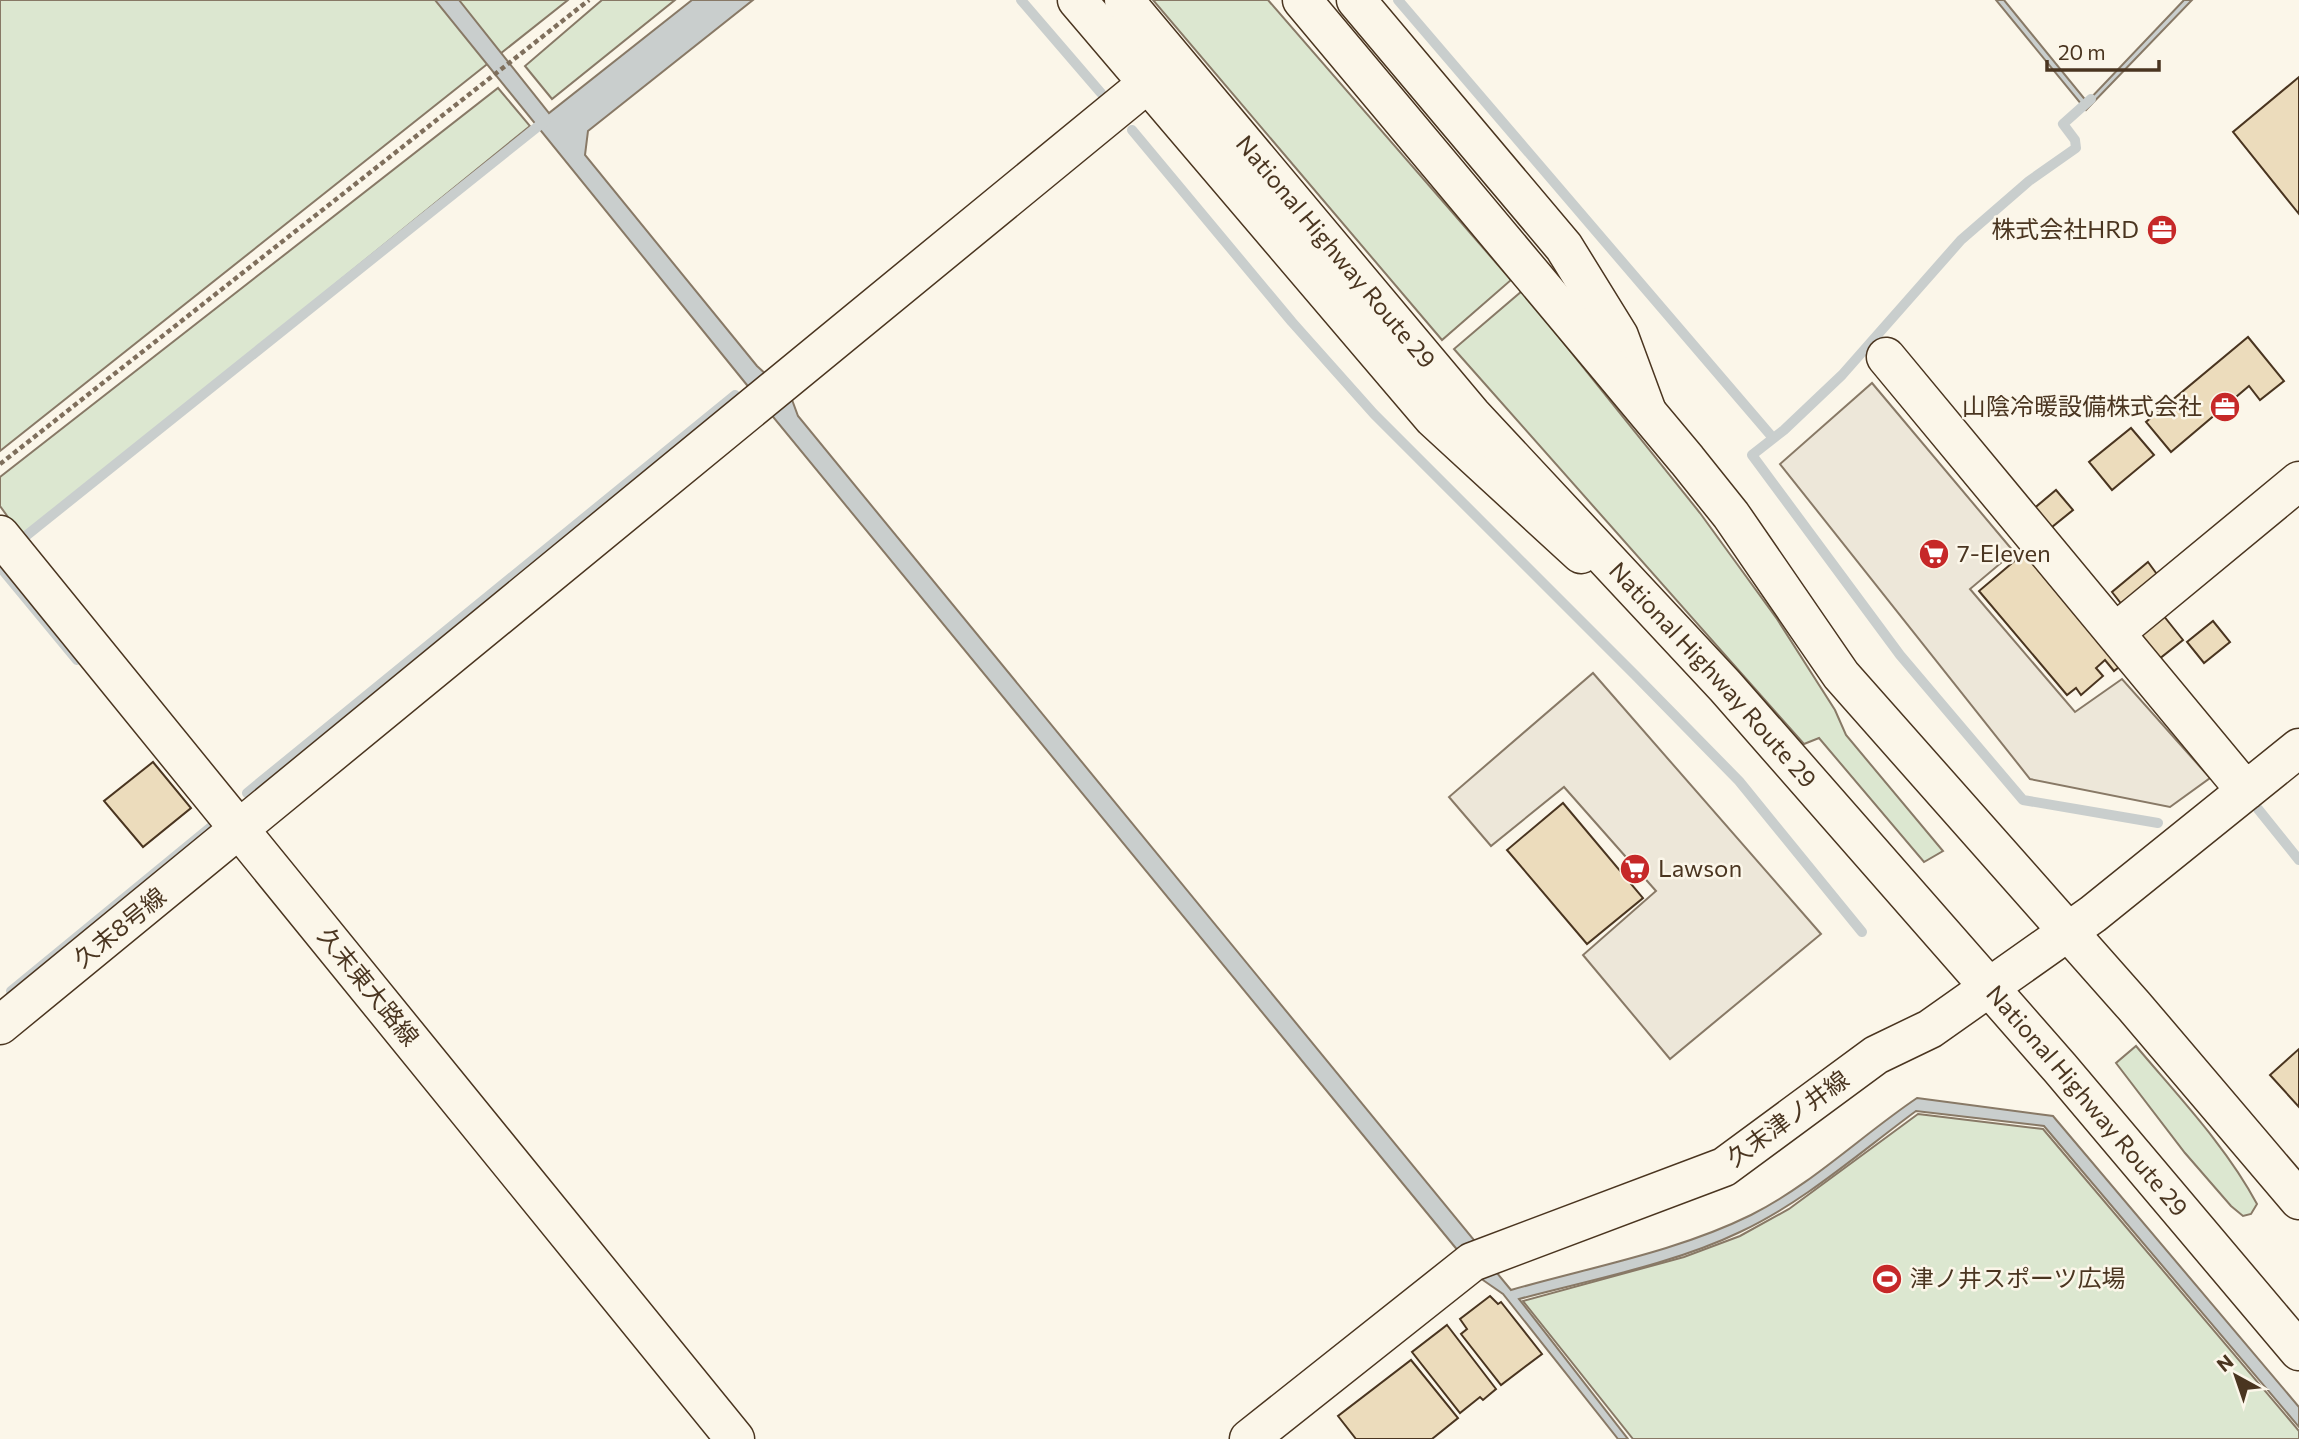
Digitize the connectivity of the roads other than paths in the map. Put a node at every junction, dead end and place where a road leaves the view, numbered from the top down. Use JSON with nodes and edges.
{"nodes":[{"id":1,"x":1077,"y":0,"type":"edge"},
{"id":2,"x":1124,"y":0,"type":"edge"},
{"id":3,"x":1301,"y":0,"type":"edge"},
{"id":4,"x":1356,"y":0,"type":"edge"},
{"id":5,"x":1148,"y":83,"type":"junction"},
{"id":6,"x":1886,"y":357,"type":"dead end"},
{"id":7,"x":1647,"y":411,"type":"junction"},
{"id":8,"x":2299,"y":481,"type":"edge"},
{"id":9,"x":0,"y":535,"type":"edge"},
{"id":10,"x":2115,"y":633,"type":"junction"},
{"id":11,"x":1725,"y":686,"type":"junction"},
{"id":12,"x":2299,"y":748,"type":"edge"},
{"id":13,"x":2246,"y":791,"type":"junction"},
{"id":14,"x":240,"y":830,"type":"junction"},
{"id":15,"x":2068,"y":930,"type":"junction"},
{"id":16,"x":1989,"y":987,"type":"junction"},
{"id":17,"x":0,"y":1026,"type":"edge"},
{"id":18,"x":2299,"y":1200,"type":"edge"},
{"id":19,"x":2299,"y":1351,"type":"edge"},
{"id":20,"x":735,"y":1439,"type":"edge"},
{"id":21,"x":1249,"y":1439,"type":"edge"}],
"edges":[{"from":1,"to":5,"type":"main road"},
{"from":2,"to":11,"type":"main road","name":"National Highway Route 29"},
{"from":3,"to":7,"type":"main road"},
{"from":4,"to":7,"type":"main road"},
{"from":5,"to":11,"type":"main road"},
{"from":5,"to":14,"type":"main road","name":"久末8号線"},
{"from":6,"to":10,"type":"main road"},
{"from":7,"to":15,"type":"main road"},
{"from":8,"to":10,"type":"main road"},
{"from":9,"to":14,"type":"main road","name":"久末東大路線"},
{"from":10,"to":13,"type":"main road"},
{"from":11,"to":16,"type":"main road","name":"National Highway Route 29"},
{"from":12,"to":13,"type":"main road","name":"久末津ノ井線"},
{"from":13,"to":15,"type":"main road","name":"久末津ノ井線"},
{"from":14,"to":17,"type":"main road","name":"久末8号線"},
{"from":14,"to":20,"type":"main road","name":"久末東大路線"},
{"from":15,"to":16,"type":"main road","name":"久末津ノ井線"},
{"from":15,"to":18,"type":"main road"},
{"from":16,"to":19,"type":"main road","name":"National Highway Route 29"},
{"from":16,"to":21,"type":"main road","name":"久末津ノ井線"}]}
